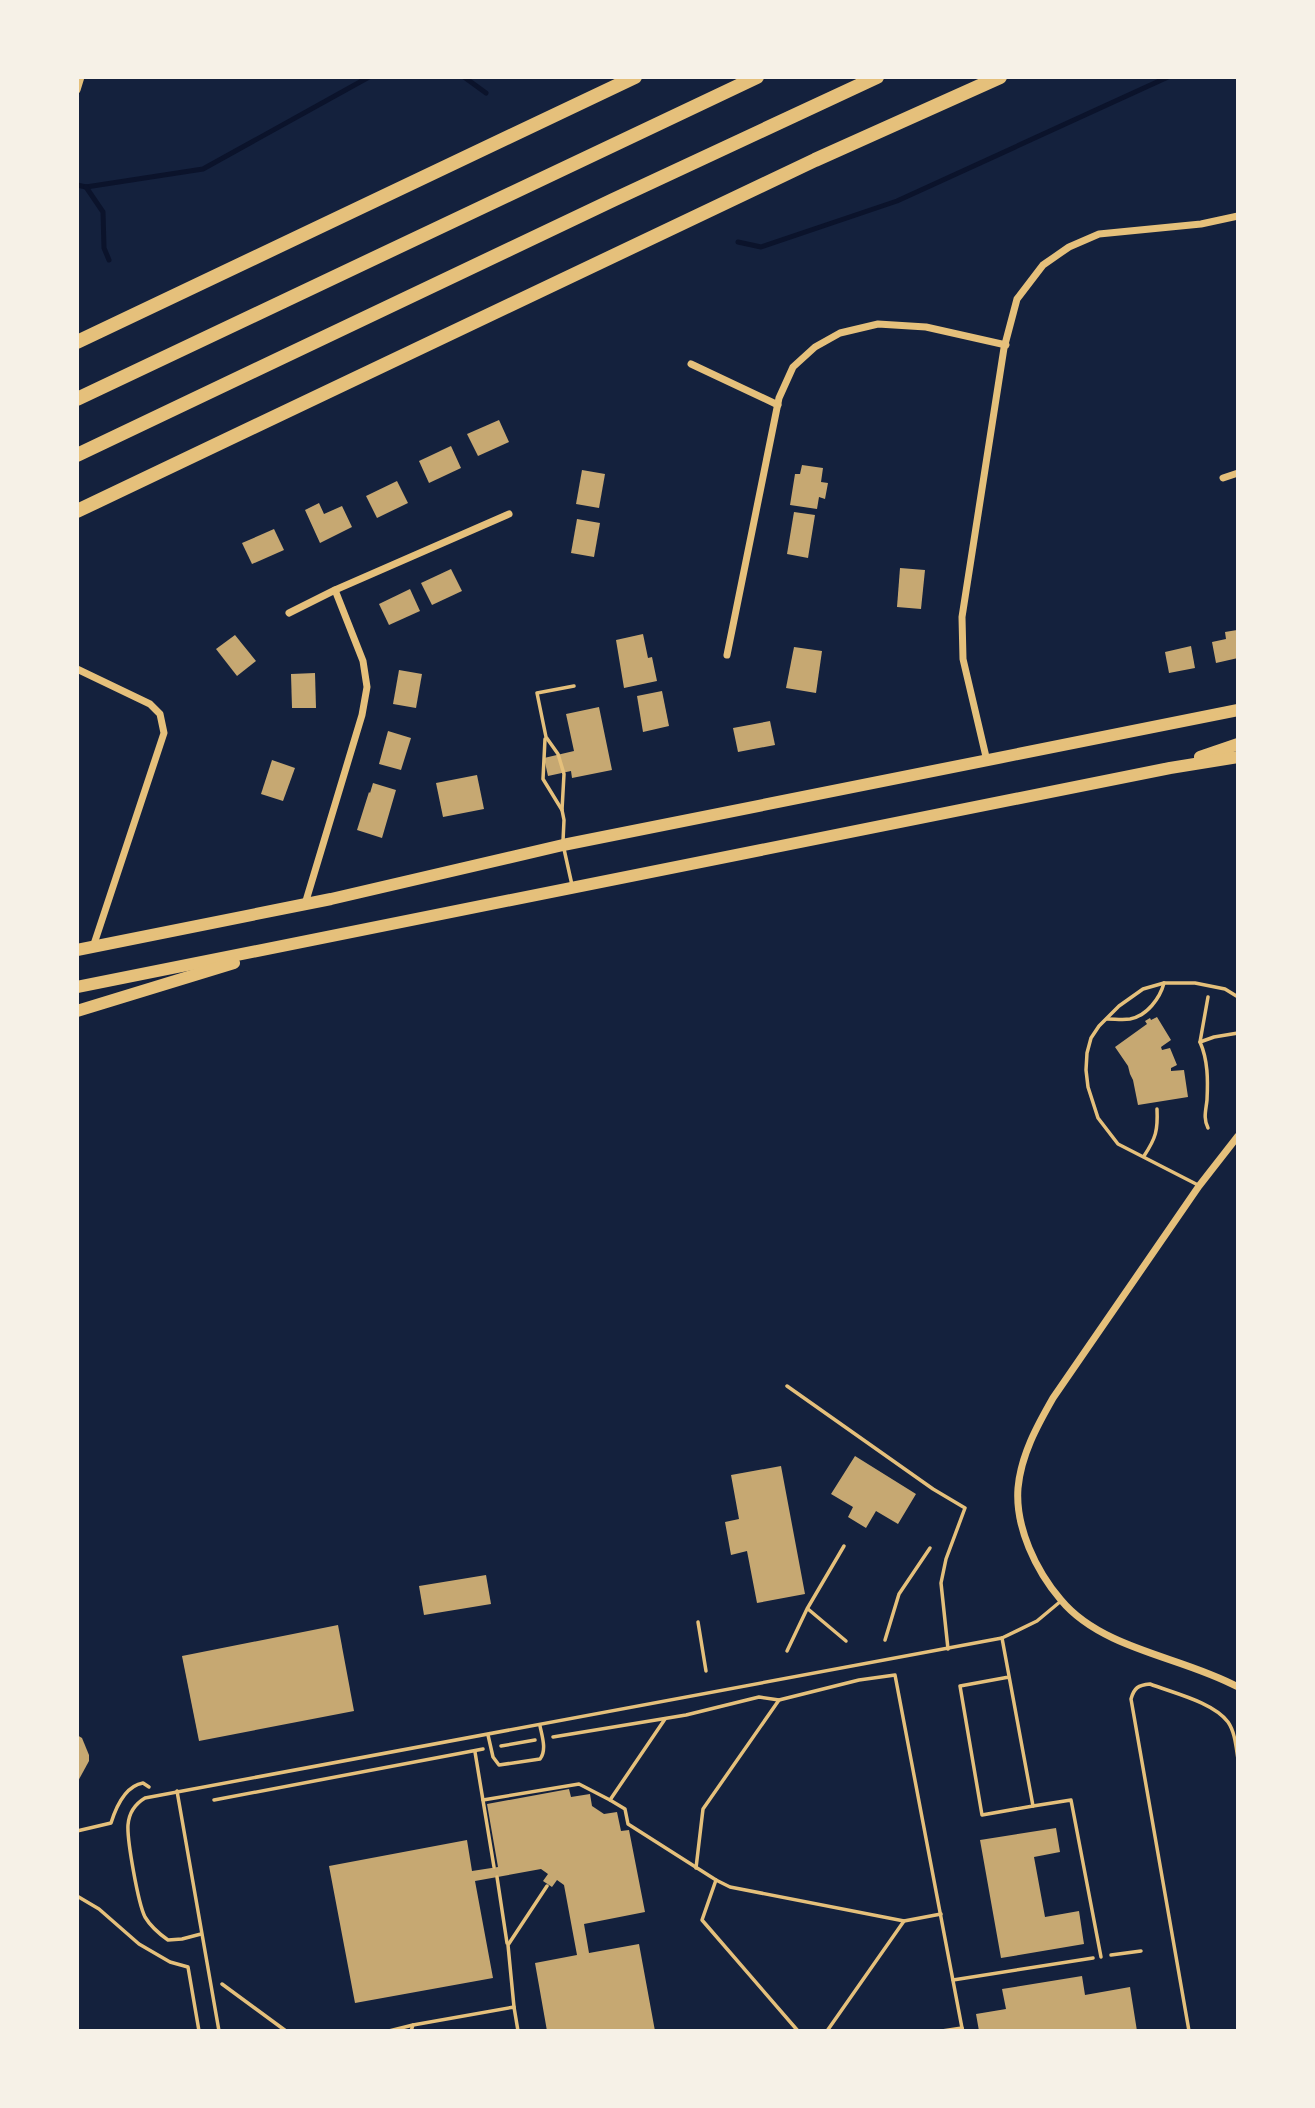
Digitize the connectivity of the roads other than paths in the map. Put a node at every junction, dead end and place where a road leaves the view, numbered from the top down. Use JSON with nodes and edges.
{"nodes":[{"id":1,"x":81,"y":77,"type":"edge"},
{"id":2,"x":635,"y":77,"type":"edge"},
{"id":3,"x":757,"y":77,"type":"edge"},
{"id":4,"x":877,"y":77,"type":"edge"},
{"id":5,"x":1000,"y":77,"type":"edge"},
{"id":6,"x":77,"y":90,"type":"edge"},
{"id":7,"x":1238,"y":216,"type":"edge"},
{"id":8,"x":77,"y":342,"type":"edge"},
{"id":9,"x":1006,"y":345,"type":"junction"},
{"id":10,"x":691,"y":364,"type":"dead end"},
{"id":11,"x":77,"y":399,"type":"edge"},
{"id":12,"x":778,"y":405,"type":"junction"},
{"id":13,"x":77,"y":454,"type":"edge"},
{"id":14,"x":1238,"y":473,"type":"edge"},
{"id":15,"x":1223,"y":478,"type":"dead end"},
{"id":16,"x":77,"y":511,"type":"edge"},
{"id":17,"x":509,"y":514,"type":"dead end"},
{"id":18,"x":335,"y":590,"type":"junction"},
{"id":19,"x":289,"y":613,"type":"dead end"},
{"id":20,"x":727,"y":655,"type":"dead end"},
{"id":21,"x":77,"y":669,"type":"edge"},
{"id":22,"x":574,"y":686,"type":"dead end"},
{"id":23,"x":1238,"y":710,"type":"edge"},
{"id":24,"x":546,"y":737,"type":"junction"},
{"id":25,"x":1238,"y":744,"type":"edge"},
{"id":26,"x":1238,"y":757,"type":"edge"},
{"id":27,"x":987,"y":761,"type":"junction"},
{"id":28,"x":1170,"y":768,"type":"junction"},
{"id":29,"x":562,"y":810,"type":"junction"},
{"id":30,"x":563,"y":845,"type":"junction"},
{"id":31,"x":573,"y":887,"type":"junction"},
{"id":32,"x":305,"y":904,"type":"junction"},
{"id":33,"x":299,"y":944,"type":"junction"},
{"id":34,"x":93,"y":947,"type":"junction"},
{"id":35,"x":77,"y":950,"type":"edge"},
{"id":36,"x":1164,"y":983,"type":"junction"},
{"id":37,"x":77,"y":987,"type":"edge"},
{"id":38,"x":1238,"y":997,"type":"edge"},
{"id":39,"x":77,"y":1011,"type":"edge"},
{"id":40,"x":1106,"y":1019,"type":"junction"},
{"id":41,"x":1157,"y":1109,"type":"dead end"},
{"id":42,"x":1238,"y":1136,"type":"edge"},
{"id":43,"x":1144,"y":1156,"type":"junction"},
{"id":44,"x":1199,"y":1186,"type":"junction"},
{"id":45,"x":787,"y":1386,"type":"dead end"},
{"id":46,"x":1061,"y":1601,"type":"junction"},
{"id":47,"x":1002,"y":1638,"type":"junction"},
{"id":48,"x":948,"y":1649,"type":"junction"},
{"id":49,"x":1009,"y":1676,"type":"junction"},
{"id":50,"x":1238,"y":1687,"type":"edge"},
{"id":51,"x":540,"y":1726,"type":"junction"},
{"id":52,"x":488,"y":1735,"type":"junction"},
{"id":53,"x":1238,"y":1759,"type":"edge"},
{"id":54,"x":177,"y":1791,"type":"junction"},
{"id":55,"x":1033,"y":1806,"type":"junction"},
{"id":56,"x":201,"y":1934,"type":"junction"},
{"id":57,"x":1101,"y":1957,"type":"road end"},
{"id":58,"x":219,"y":2031,"type":"edge"},
{"id":59,"x":1189,"y":2031,"type":"edge"}],
"edges":[{"from":1,"to":6,"type":"street"},
{"from":2,"to":8,"type":"highway"},
{"from":3,"to":11,"type":"highway"},
{"from":4,"to":13,"type":"highway"},
{"from":5,"to":16,"type":"highway"},
{"from":7,"to":9,"type":"street"},
{"from":9,"to":12,"type":"street"},
{"from":9,"to":27,"type":"street"},
{"from":10,"to":12,"type":"street"},
{"from":12,"to":20,"type":"street"},
{"from":14,"to":15,"type":"street"},
{"from":17,"to":18,"type":"street"},
{"from":18,"to":19,"type":"street"},
{"from":18,"to":32,"type":"street"},
{"from":21,"to":34,"type":"street"},
{"from":22,"to":24,"type":"lane"},
{"from":23,"to":27,"type":"main road"},
{"from":24,"to":29,"type":"lane"},
{"from":24,"to":29,"type":"lane"},
{"from":25,"to":28,"type":"main road"},
{"from":26,"to":28,"type":"main road"},
{"from":27,"to":30,"type":"main road"},
{"from":28,"to":31,"type":"main road"},
{"from":29,"to":30,"type":"lane"},
{"from":30,"to":31,"type":"lane"},
{"from":30,"to":32,"type":"main road"},
{"from":31,"to":33,"type":"main road"},
{"from":32,"to":34,"type":"main road"},
{"from":33,"to":37,"type":"main road"},
{"from":33,"to":39,"type":"main road"},
{"from":34,"to":35,"type":"main road"},
{"from":36,"to":38,"type":"lane"},
{"from":36,"to":40,"type":"lane"},
{"from":36,"to":40,"type":"lane"},
{"from":40,"to":43,"type":"lane"},
{"from":41,"to":43,"type":"lane"},
{"from":42,"to":44,"type":"street"},
{"from":43,"to":44,"type":"lane"},
{"from":44,"to":46,"type":"street"},
{"from":45,"to":48,"type":"lane"},
{"from":46,"to":47,"type":"lane"},
{"from":46,"to":50,"type":"street"},
{"from":47,"to":48,"type":"lane"},
{"from":47,"to":49,"type":"lane"},
{"from":48,"to":51,"type":"lane"},
{"from":49,"to":55,"type":"lane"},
{"from":49,"to":55,"type":"lane"},
{"from":51,"to":52,"type":"lane"},
{"from":51,"to":52,"type":"lane"},
{"from":52,"to":54,"type":"lane"},
{"from":53,"to":59,"type":"lane"},
{"from":54,"to":56,"type":"lane"},
{"from":54,"to":56,"type":"lane"},
{"from":55,"to":57,"type":"lane"},
{"from":56,"to":58,"type":"lane"}]}
